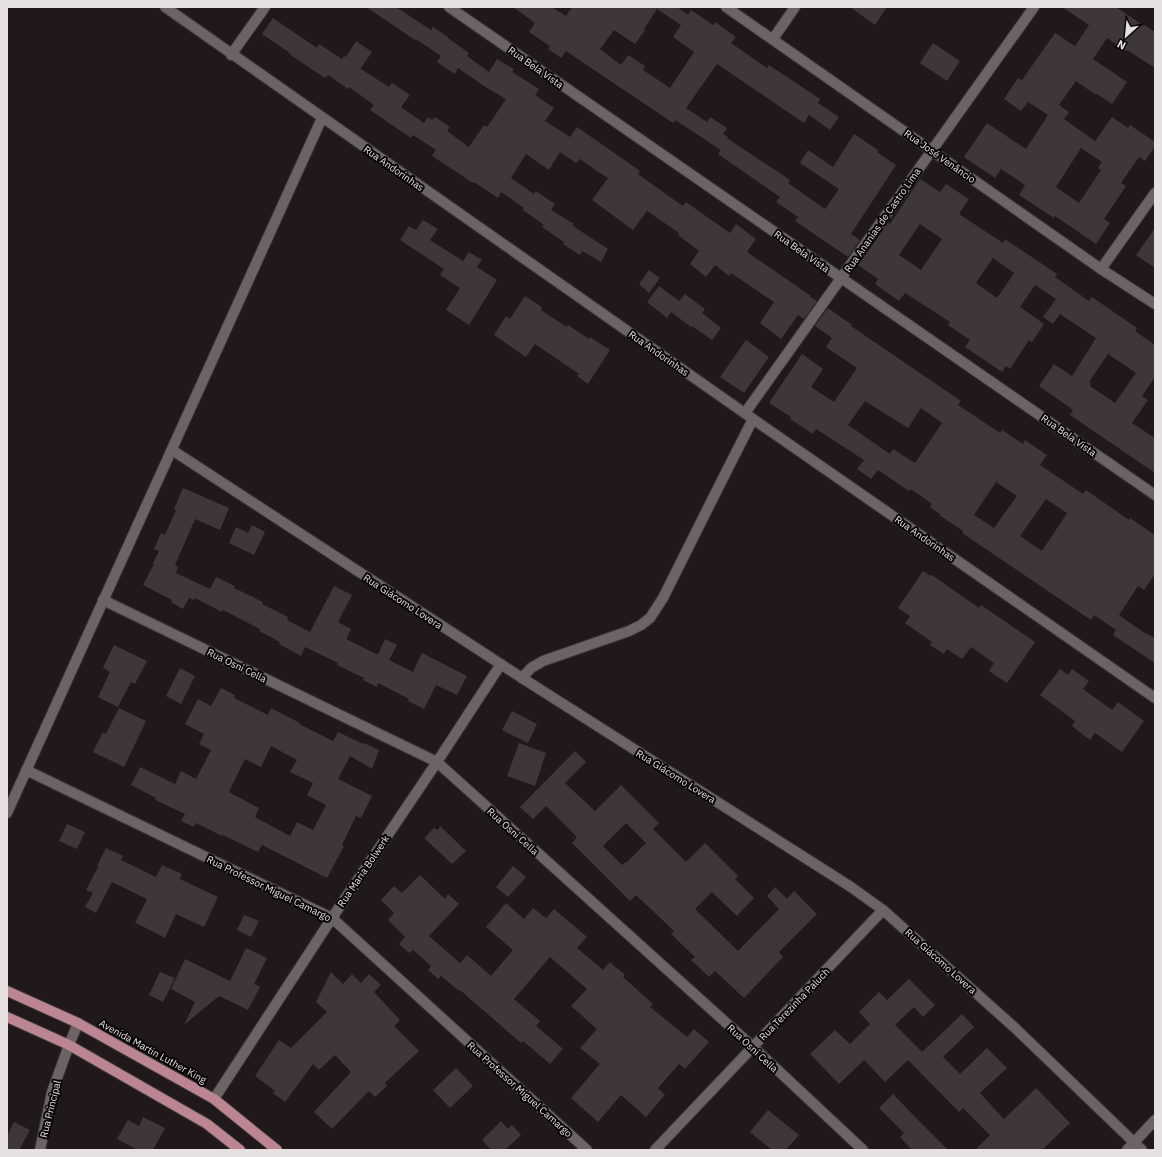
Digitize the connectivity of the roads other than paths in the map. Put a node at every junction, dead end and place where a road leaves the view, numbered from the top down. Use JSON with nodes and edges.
{"nodes":[{"id":1,"x":164,"y":7,"type":"edge"},
{"id":2,"x":265,"y":7,"type":"edge"},
{"id":3,"x":449,"y":7,"type":"edge"},
{"id":4,"x":726,"y":7,"type":"edge"},
{"id":5,"x":795,"y":7,"type":"edge"},
{"id":6,"x":1034,"y":7,"type":"edge"},
{"id":7,"x":773,"y":40,"type":"junction"},
{"id":8,"x":231,"y":55,"type":"junction"},
{"id":9,"x":322,"y":118,"type":"junction"},
{"id":10,"x":932,"y":150,"type":"junction"},
{"id":11,"x":1155,"y":193,"type":"edge"},
{"id":12,"x":1101,"y":269,"type":"junction"},
{"id":13,"x":841,"y":278,"type":"junction"},
{"id":14,"x":1155,"y":304,"type":"edge"},
{"id":15,"x":749,"y":416,"type":"junction"},
{"id":16,"x":172,"y":450,"type":"junction"},
{"id":17,"x":1155,"y":495,"type":"edge"},
{"id":18,"x":103,"y":600,"type":"junction"},
{"id":19,"x":501,"y":664,"type":"junction"},
{"id":20,"x":522,"y":678,"type":"junction"},
{"id":21,"x":1155,"y":698,"type":"edge"},
{"id":22,"x":437,"y":762,"type":"junction"},
{"id":23,"x":26,"y":770,"type":"junction"},
{"id":24,"x":7,"y":813,"type":"edge"},
{"id":25,"x":883,"y":910,"type":"junction"},
{"id":26,"x":332,"y":918,"type":"junction"},
{"id":27,"x":7,"y":991,"type":"edge"},
{"id":28,"x":7,"y":1017,"type":"edge"},
{"id":29,"x":78,"y":1023,"type":"junction"},
{"id":30,"x":69,"y":1045,"type":"junction"},
{"id":31,"x":753,"y":1047,"type":"junction"},
{"id":32,"x":214,"y":1099,"type":"junction"},
{"id":33,"x":1155,"y":1120,"type":"edge"},
{"id":34,"x":1130,"y":1146,"type":"edge"},
{"id":35,"x":40,"y":1150,"type":"edge"},
{"id":36,"x":240,"y":1150,"type":"edge"},
{"id":37,"x":277,"y":1150,"type":"edge"},
{"id":38,"x":587,"y":1150,"type":"edge"},
{"id":39,"x":655,"y":1150,"type":"edge"},
{"id":40,"x":863,"y":1150,"type":"edge"},
{"id":41,"x":1142,"y":1150,"type":"edge"}],
"edges":[{"from":1,"to":8,"type":"street","name":"Rua Andorinhas"},
{"from":2,"to":8,"type":"street"},
{"from":3,"to":13,"type":"street","name":"Rua Bela Vista"},
{"from":4,"to":7,"type":"street","name":"Rua José Venâncio"},
{"from":5,"to":7,"type":"street"},
{"from":6,"to":10,"type":"street","name":"Rua Ananias de Castro Lima"},
{"from":7,"to":10,"type":"street","name":"Rua José Venâncio"},
{"from":8,"to":9,"type":"street","name":"Rua Andorinhas"},
{"from":9,"to":15,"type":"street","name":"Rua Andorinhas"},
{"from":9,"to":16,"type":"street"},
{"from":10,"to":12,"type":"street","name":"Rua José Venâncio"},
{"from":10,"to":13,"type":"street","name":"Rua Ananias de Castro Lima"},
{"from":11,"to":12,"type":"street"},
{"from":12,"to":14,"type":"street","name":"Rua José Venâncio"},
{"from":13,"to":15,"type":"street","name":"Rua Ananias de Castro Lima"},
{"from":13,"to":17,"type":"street","name":"Rua Bela Vista"},
{"from":15,"to":20,"type":"street","name":"Rua Ananias de Castro Lima"},
{"from":15,"to":21,"type":"street","name":"Rua Andorinhas"},
{"from":16,"to":18,"type":"street"},
{"from":16,"to":19,"type":"street","name":"Rua Giácomo Lovera"},
{"from":18,"to":22,"type":"street","name":"Rua Osni Cella"},
{"from":18,"to":23,"type":"street"},
{"from":19,"to":20,"type":"street","name":"Rua Giácomo Lovera"},
{"from":19,"to":22,"type":"street","name":"Rua Maria Bolwerk"},
{"from":20,"to":25,"type":"street","name":"Rua Giácomo Lovera"},
{"from":22,"to":26,"type":"street","name":"Rua Maria Bolwerk"},
{"from":22,"to":31,"type":"street","name":"Rua Osni Cella"},
{"from":23,"to":24,"type":"street"},
{"from":23,"to":26,"type":"street","name":"Rua Professor Miguel Camargo"},
{"from":25,"to":31,"type":"street","name":"Rua Terezinha Paluch"},
{"from":25,"to":34,"type":"street","name":"Rua Giácomo Lovera"},
{"from":26,"to":32,"type":"street","name":"Rua Maria Bolwerk"},
{"from":26,"to":38,"type":"street","name":"Rua Professor Miguel Camargo"},
{"from":27,"to":29,"type":"main road","name":"Avenida Martin Luther King"},
{"from":28,"to":30,"type":"main road"},
{"from":29,"to":30,"type":"street","name":"Rua Principal"},
{"from":29,"to":32,"type":"main road","name":"Avenida Martin Luther King"},
{"from":30,"to":35,"type":"street","name":"Rua Principal"},
{"from":30,"to":36,"type":"main road"},
{"from":31,"to":39,"type":"street","name":"Rua Terezinha Paluch"},
{"from":31,"to":40,"type":"street","name":"Rua Osni Cella"},
{"from":32,"to":37,"type":"main road","name":"Avenida Martin Luther King"},
{"from":33,"to":34,"type":"street"},
{"from":34,"to":41,"type":"street","name":"Rua Giácomo Lovera"}]}
